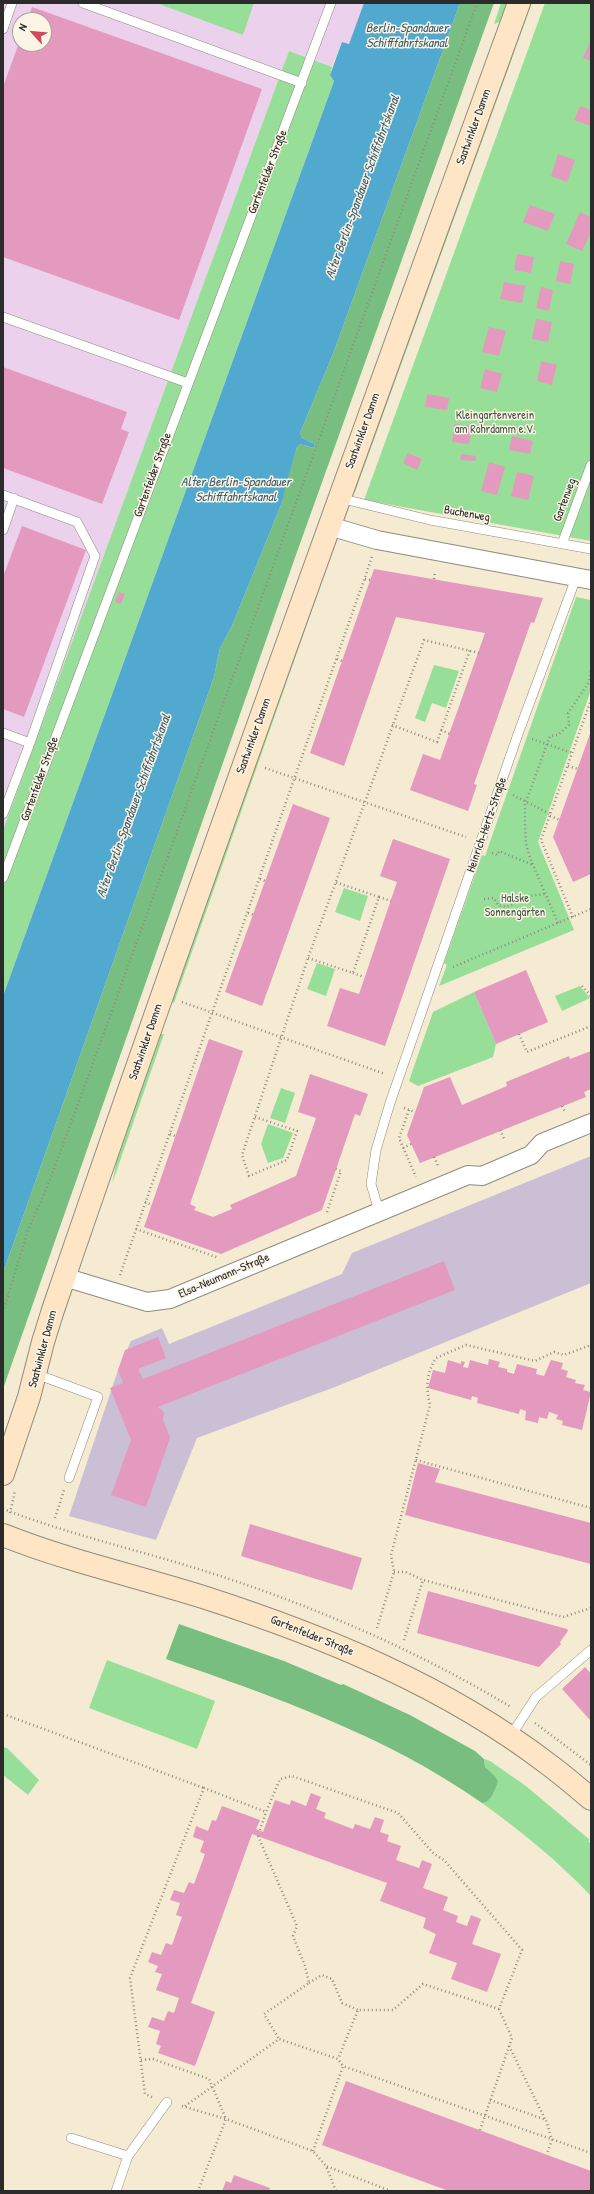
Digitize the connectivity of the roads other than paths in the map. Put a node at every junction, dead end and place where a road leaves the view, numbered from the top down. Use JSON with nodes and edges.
{"nodes":[{"id":1,"x":12,"y":3,"type":"edge"},
{"id":2,"x":83,"y":3,"type":"edge"},
{"id":3,"x":331,"y":3,"type":"edge"},
{"id":4,"x":519,"y":3,"type":"edge"},
{"id":5,"x":3,"y":29,"type":"edge"},
{"id":6,"x":302,"y":83,"type":"junction"},
{"id":7,"x":3,"y":317,"type":"edge"},
{"id":8,"x":188,"y":383,"type":"junction"},
{"id":9,"x":591,"y":466,"type":"edge"},
{"id":10,"x":3,"y":495,"type":"edge"},
{"id":11,"x":14,"y":498,"type":"junction"},
{"id":12,"x":339,"y":498,"type":"junction"},
{"id":13,"x":329,"y":526,"type":"junction"},
{"id":14,"x":3,"y":530,"type":"edge"},
{"id":15,"x":562,"y":544,"type":"junction"},
{"id":16,"x":591,"y":549,"type":"edge"},
{"id":17,"x":584,"y":579,"type":"edge"},
{"id":18,"x":3,"y":732,"type":"edge"},
{"id":19,"x":30,"y":743,"type":"junction"},
{"id":20,"x":3,"y":814,"type":"edge"},
{"id":21,"x":3,"y":878,"type":"edge"},
{"id":22,"x":591,"y":1123,"type":"edge"},
{"id":23,"x":379,"y":1211,"type":"junction"},
{"id":24,"x":64,"y":1277,"type":"junction"},
{"id":25,"x":36,"y":1374,"type":"junction"},
{"id":26,"x":69,"y":1478,"type":"road end"},
{"id":27,"x":10,"y":1481,"type":"edge"},
{"id":28,"x":3,"y":1535,"type":"edge"},
{"id":29,"x":591,"y":1650,"type":"edge"},
{"id":30,"x":510,"y":1737,"type":"junction"},
{"id":31,"x":591,"y":1799,"type":"edge"},
{"id":32,"x":167,"y":2102,"type":"road end"},
{"id":33,"x":71,"y":2138,"type":"dead end"},
{"id":34,"x":128,"y":2156,"type":"junction"},
{"id":35,"x":116,"y":2191,"type":"edge"}],
"edges":[{"from":1,"to":5,"type":"lane"},
{"from":2,"to":6,"type":"lane"},
{"from":3,"to":6,"type":"lane","name":"Gartenfelder Straße"},
{"from":4,"to":12,"type":"main road","name":"Saatwinkler Damm"},
{"from":6,"to":8,"type":"lane","name":"Gartenfelder Straße"},
{"from":7,"to":8,"type":"lane"},
{"from":8,"to":21,"type":"lane","name":"Gartenfelder Straße"},
{"from":9,"to":15,"type":"lane","name":"Gartenweg"},
{"from":10,"to":11,"type":"lane"},
{"from":11,"to":14,"type":"lane"},
{"from":11,"to":19,"type":"lane"},
{"from":12,"to":13,"type":"main road","name":"Saatwinkler Damm"},
{"from":12,"to":15,"type":"lane","name":"Buchenweg"},
{"from":13,"to":17,"type":"street","name":"Heinrich-Hertz-Straße"},
{"from":13,"to":24,"type":"main road","name":"Saatwinkler Damm"},
{"from":15,"to":16,"type":"lane","name":"Buchenweg"},
{"from":17,"to":23,"type":"lane","name":"Heinrich-Hertz-Straße"},
{"from":18,"to":19,"type":"lane"},
{"from":19,"to":20,"type":"lane"},
{"from":22,"to":23,"type":"street","name":"Elsa-Neumann-Straße"},
{"from":23,"to":24,"type":"street","name":"Elsa-Neumann-Straße"},
{"from":24,"to":25,"type":"main road","name":"Saatwinkler Damm"},
{"from":25,"to":26,"type":"lane"},
{"from":25,"to":27,"type":"main road","name":"Saatwinkler Damm"},
{"from":28,"to":30,"type":"main road","name":"Gartenfelder Straße"},
{"from":29,"to":30,"type":"lane"},
{"from":30,"to":31,"type":"main road","name":"Gartenfelder Straße"},
{"from":32,"to":34,"type":"lane"},
{"from":33,"to":34,"type":"lane"},
{"from":34,"to":35,"type":"lane"}]}
